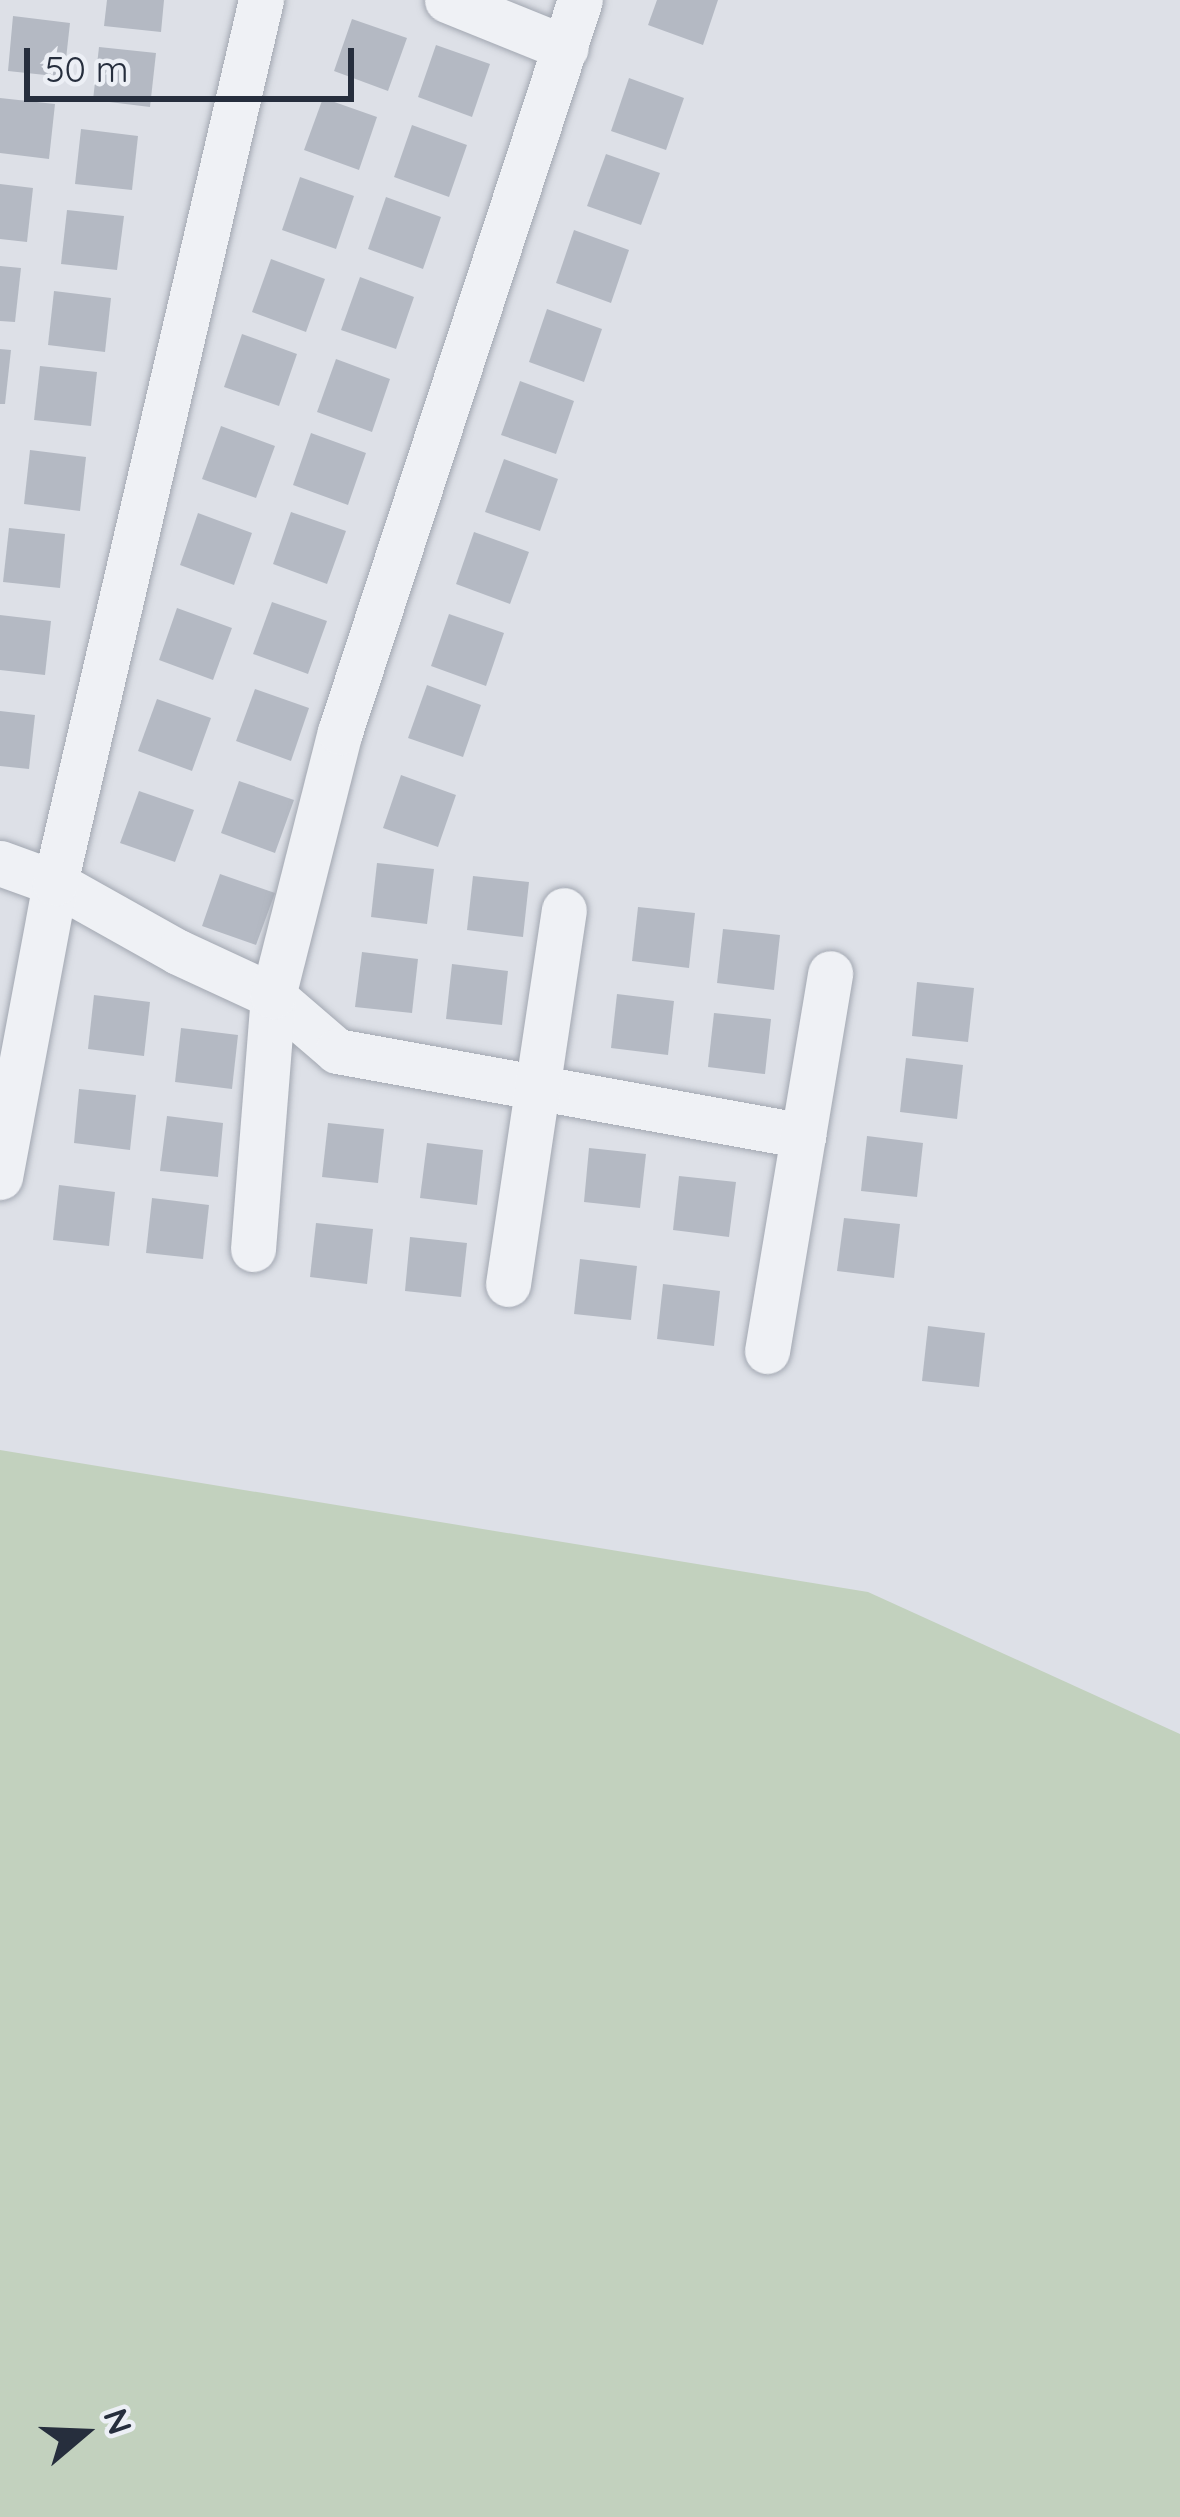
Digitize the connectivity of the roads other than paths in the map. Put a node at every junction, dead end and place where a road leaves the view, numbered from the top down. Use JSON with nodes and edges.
{"nodes":[{"id":1,"x":261,"y":0,"type":"edge"},
{"id":2,"x":447,"y":0,"type":"edge"},
{"id":3,"x":580,"y":0,"type":"edge"},
{"id":4,"x":566,"y":48,"type":"junction"},
{"id":5,"x":0,"y":863,"type":"edge"},
{"id":6,"x":55,"y":883,"type":"junction"},
{"id":7,"x":564,"y":910,"type":"dead end"},
{"id":8,"x":830,"y":973,"type":"dead end"},
{"id":9,"x":273,"y":996,"type":"junction"},
{"id":10,"x":533,"y":1091,"type":"junction"},
{"id":11,"x":803,"y":1136,"type":"junction"},
{"id":12,"x":0,"y":1177,"type":"edge"},
{"id":13,"x":253,"y":1249,"type":"dead end"},
{"id":14,"x":508,"y":1284,"type":"dead end"},
{"id":15,"x":767,"y":1352,"type":"dead end"}],
"edges":[{"from":1,"to":6,"type":"street"},
{"from":2,"to":4,"type":"street"},
{"from":3,"to":4,"type":"street"},
{"from":4,"to":9,"type":"street"},
{"from":5,"to":6,"type":"street"},
{"from":6,"to":9,"type":"street"},
{"from":6,"to":12,"type":"street"},
{"from":7,"to":10,"type":"street"},
{"from":8,"to":11,"type":"street"},
{"from":9,"to":10,"type":"street"},
{"from":9,"to":13,"type":"street"},
{"from":10,"to":11,"type":"street"},
{"from":10,"to":14,"type":"street"},
{"from":11,"to":15,"type":"street"}]}
